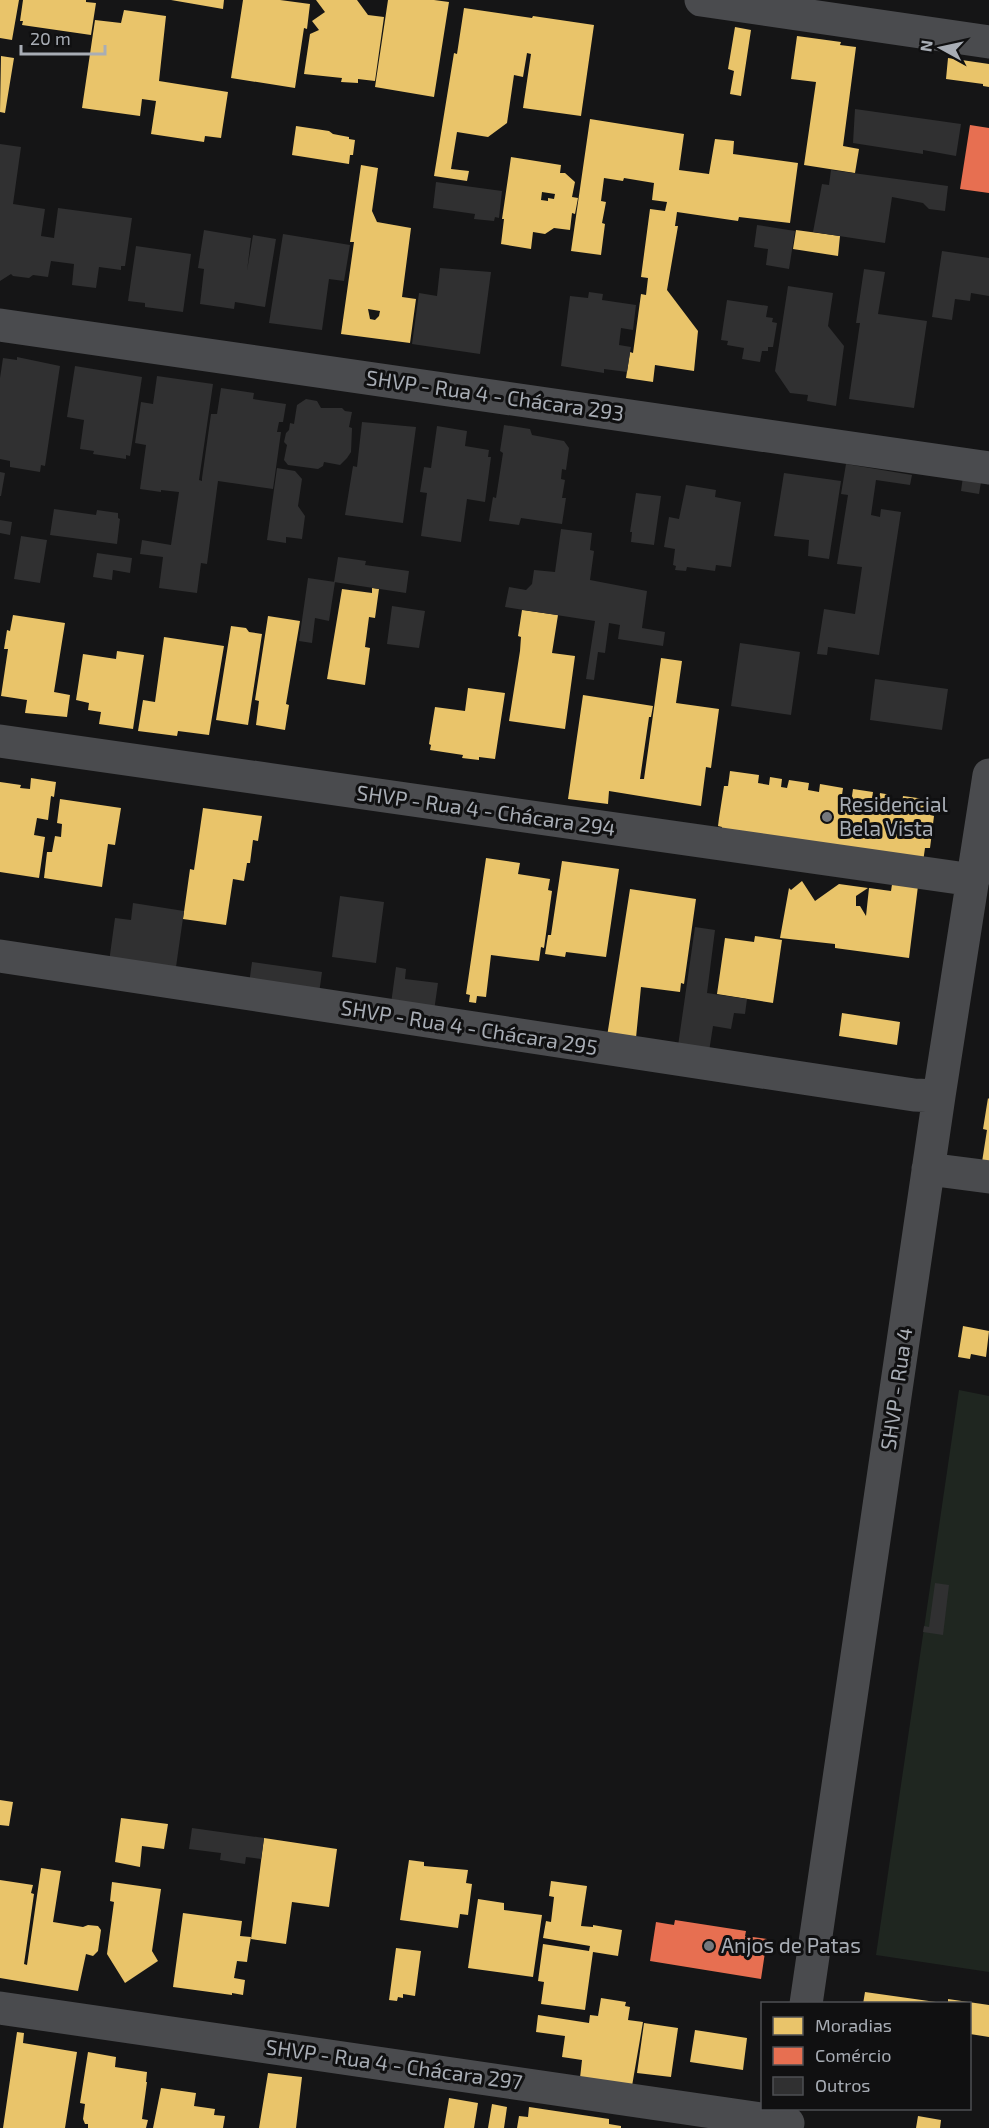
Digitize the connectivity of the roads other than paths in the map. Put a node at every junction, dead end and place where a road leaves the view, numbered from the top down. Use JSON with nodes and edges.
{"nodes":[{"id":1,"x":701,"y":0,"type":"edge"},
{"id":2,"x":989,"y":42,"type":"edge"},
{"id":3,"x":0,"y":325,"type":"edge"},
{"id":4,"x":989,"y":468,"type":"edge"},
{"id":5,"x":0,"y":741,"type":"edge"},
{"id":6,"x":989,"y":775,"type":"edge"},
{"id":7,"x":973,"y":880,"type":"junction"},
{"id":8,"x":0,"y":956,"type":"edge"},
{"id":9,"x":939,"y":1096,"type":"junction"},
{"id":10,"x":928,"y":1169,"type":"junction"},
{"id":11,"x":987,"y":1177,"type":"edge"},
{"id":12,"x":806,"y":2002,"type":"edge"},
{"id":13,"x":0,"y":2008,"type":"edge"},
{"id":14,"x":788,"y":2120,"type":"edge"}],
"edges":[{"from":1,"to":2,"type":"street"},
{"from":3,"to":4,"type":"street","name":"SHVP - Rua 4 - Chácara 293"},
{"from":5,"to":7,"type":"street","name":"SHVP - Rua 4 - Chácara 294"},
{"from":6,"to":7,"type":"street","name":"SHVP - Rua 4"},
{"from":7,"to":9,"type":"street","name":"SHVP - Rua 4"},
{"from":8,"to":9,"type":"street","name":"SHVP - Rua 4 - Chácara 295"},
{"from":9,"to":10,"type":"street","name":"SHVP - Rua 4"},
{"from":10,"to":11,"type":"street"},
{"from":10,"to":12,"type":"street","name":"SHVP - Rua 4"},
{"from":13,"to":14,"type":"street","name":"SHVP - Rua 4 - Chácara 297"}]}
